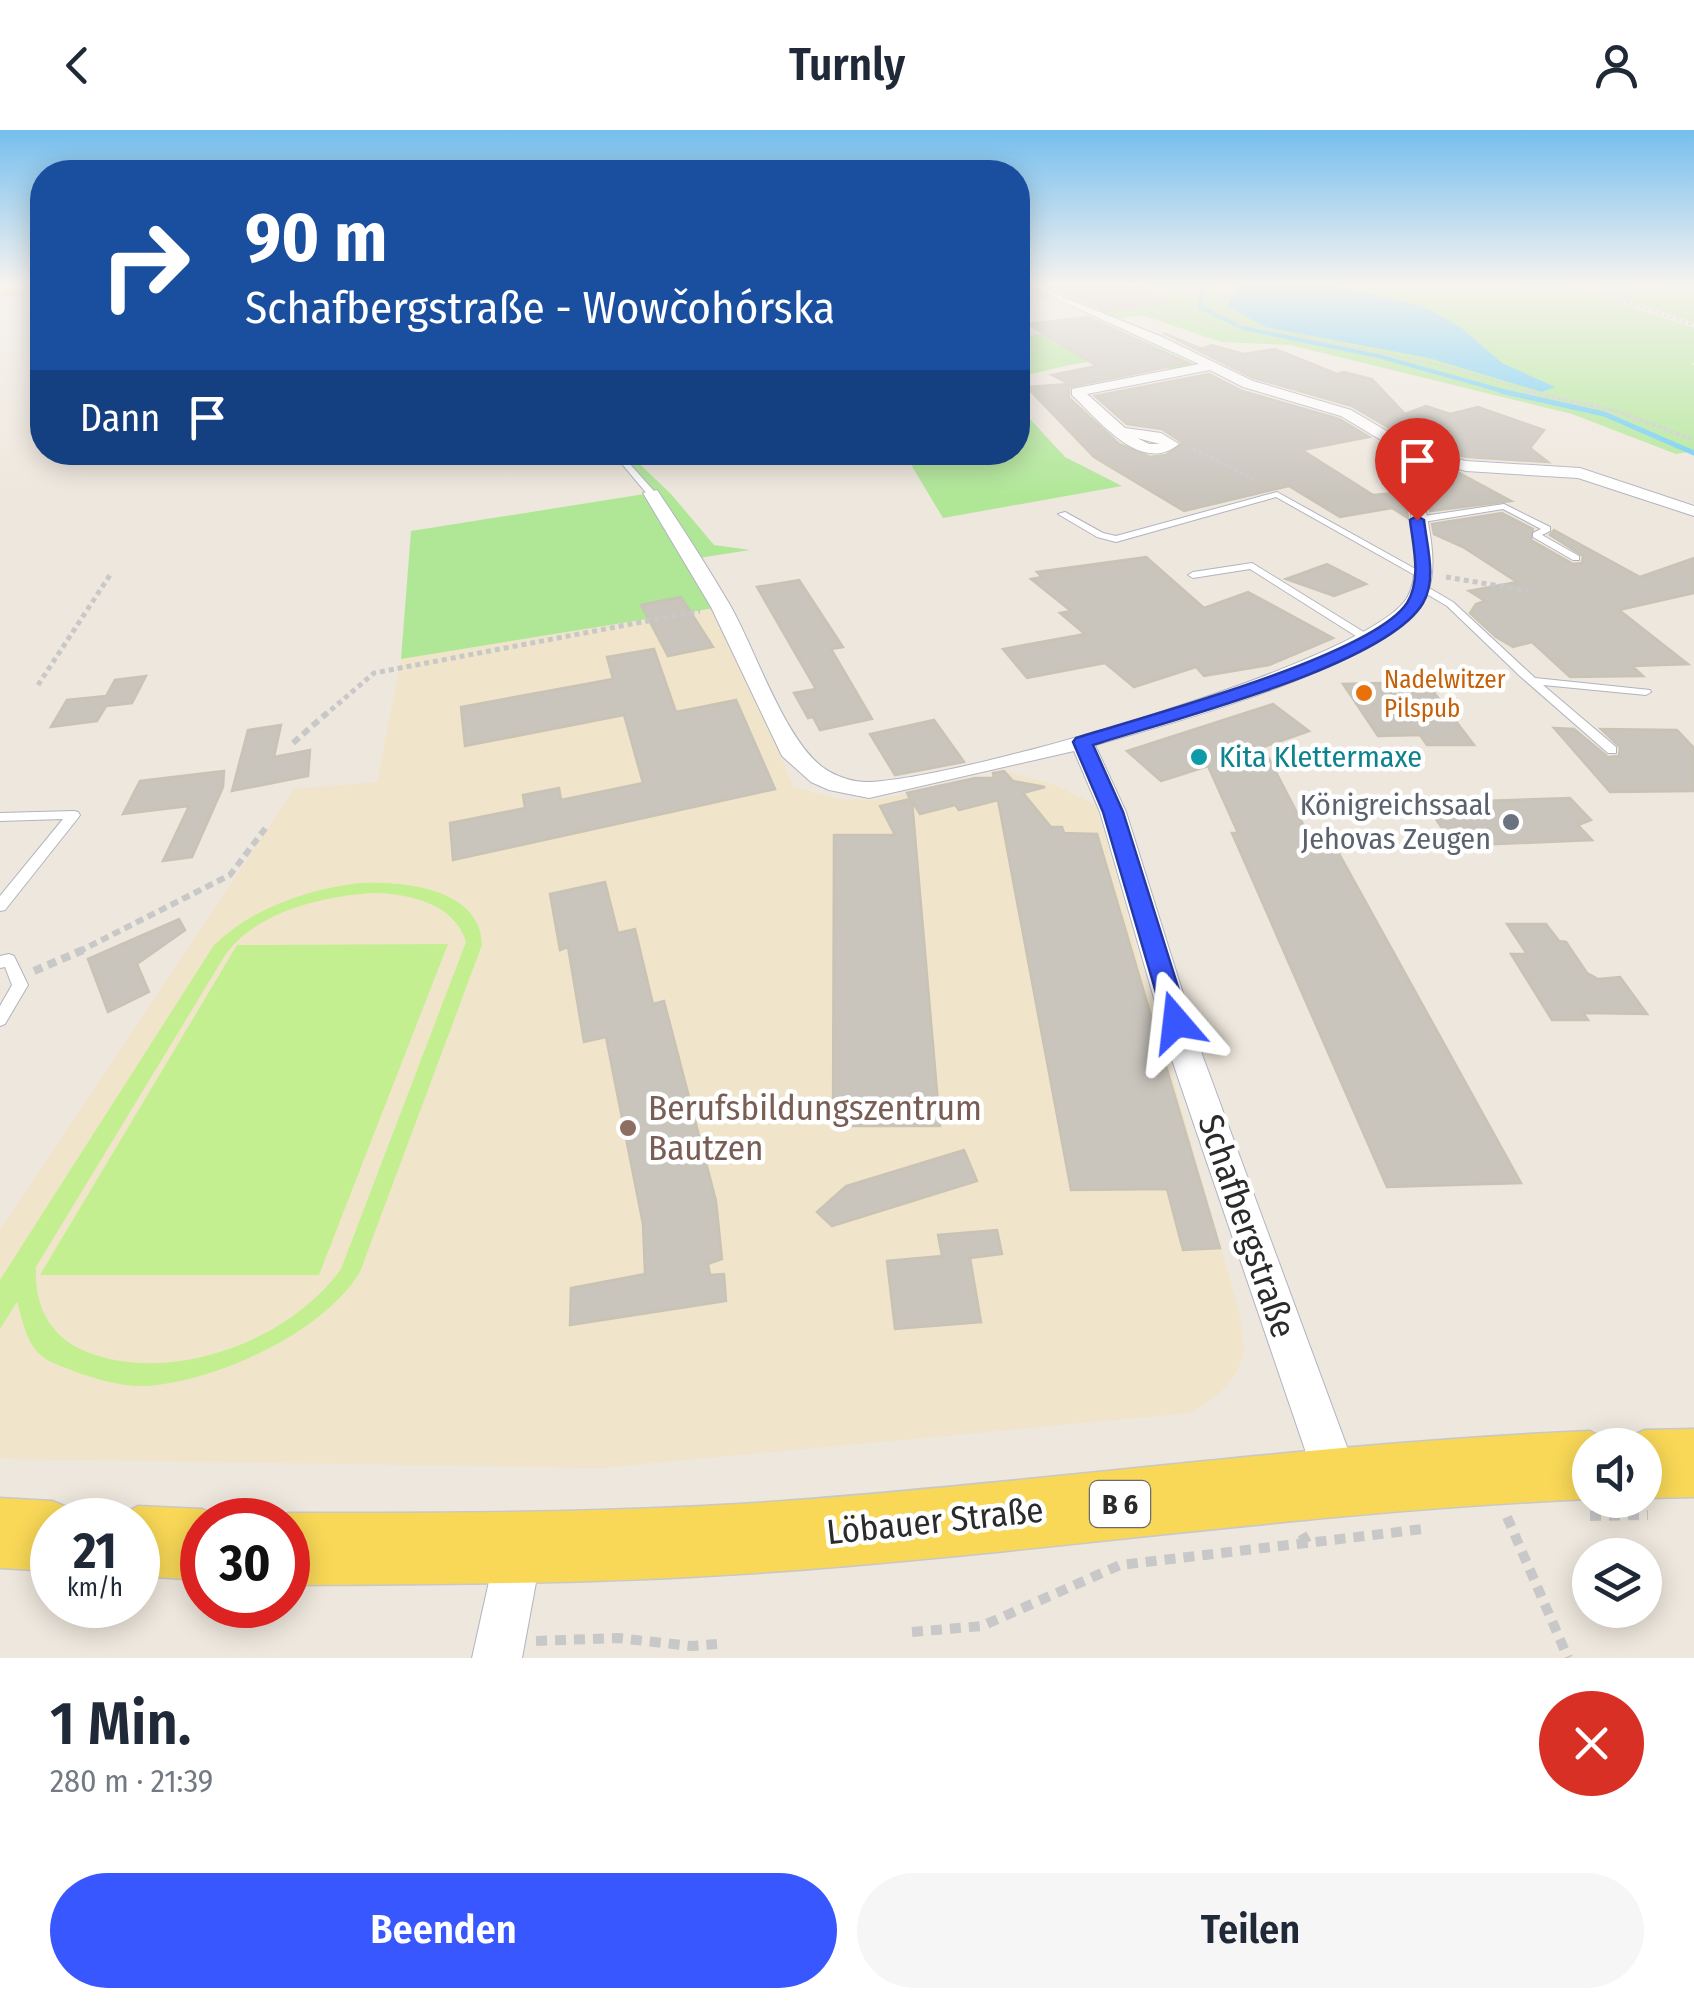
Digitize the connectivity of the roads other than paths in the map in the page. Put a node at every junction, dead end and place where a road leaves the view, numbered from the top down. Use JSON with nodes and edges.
{"nodes":[{"id":1,"x":1188,"y":355,"type":"edge"},
{"id":2,"x":1210,"y":366,"type":"junction"},
{"id":3,"x":1229,"y":376,"type":"junction"},
{"id":4,"x":1133,"y":381,"type":"junction"},
{"id":5,"x":1201,"y":384,"type":"dead end"},
{"id":6,"x":1164,"y":392,"type":"dead end"},
{"id":7,"x":1172,"y":444,"type":"road end"},
{"id":8,"x":1414,"y":452,"type":"junction"},
{"id":9,"x":626,"y":465,"type":"edge"},
{"id":10,"x":650,"y":493,"type":"joint"},
{"id":11,"x":1694,"y":511,"type":"edge"},
{"id":12,"x":1062,"y":514,"type":"dead end"},
{"id":13,"x":1417,"y":520,"type":"junction"},
{"id":14,"x":1576,"y":558,"type":"dead end"},
{"id":15,"x":1193,"y":575,"type":"dead end"},
{"id":16,"x":1422,"y":578,"type":"junction"},
{"id":17,"x":1371,"y":641,"type":"junction"},
{"id":18,"x":1534,"y":681,"type":"junction"},
{"id":19,"x":1646,"y":692,"type":"dead end"},
{"id":20,"x":1082,"y":742,"type":"junction"},
{"id":21,"x":1612,"y":750,"type":"dead end"},
{"id":22,"x":0,"y":817,"type":"edge"},
{"id":23,"x":0,"y":906,"type":"edge"},
{"id":24,"x":0,"y":962,"type":"edge"},
{"id":25,"x":0,"y":1020,"type":"edge"},
{"id":26,"x":1338,"y":1482,"type":"junction"},
{"id":27,"x":1572,"y":1486,"type":"edge"},
{"id":28,"x":0,"y":1533,"type":"edge"},
{"id":29,"x":30,"y":1535,"type":"edge"},
{"id":30,"x":519,"y":1548,"type":"junction"},
{"id":31,"x":310,"y":1549,"type":"edge"},
{"id":32,"x":498,"y":1650,"type":"edge"}],
"edges":[{"from":1,"to":2,"type":"street"},
{"from":2,"to":3,"type":"street"},
{"from":2,"to":4,"type":"street"},
{"from":3,"to":5,"type":"street"},
{"from":3,"to":8,"type":"street"},
{"from":4,"to":6,"type":"street"},
{"from":4,"to":7,"type":"street"},
{"from":8,"to":11,"type":"street"},
{"from":8,"to":13,"type":"street"},
{"from":9,"to":10,"type":"lane"},
{"from":10,"to":20,"type":"street"},
{"from":12,"to":16,"type":"lane"},
{"from":13,"to":14,"type":"lane"},
{"from":13,"to":16,"type":"street"},
{"from":15,"to":17,"type":"lane"},
{"from":16,"to":17,"type":"street"},
{"from":16,"to":18,"type":"lane"},
{"from":17,"to":20,"type":"street"},
{"from":18,"to":19,"type":"lane"},
{"from":18,"to":21,"type":"lane"},
{"from":20,"to":26,"type":"street","name":"Schafbergstraße"},
{"from":22,"to":23,"type":"lane"},
{"from":24,"to":25,"type":"lane"},
{"from":26,"to":27,"type":"main road","name":"Löbauer Straße","number":"B 6"},
{"from":26,"to":30,"type":"main road","name":"Löbauer Straße","number":"B 6"},
{"from":28,"to":29,"type":"main road"},
{"from":30,"to":31,"type":"main road","number":"B 6"},
{"from":30,"to":32,"type":"street"}]}
